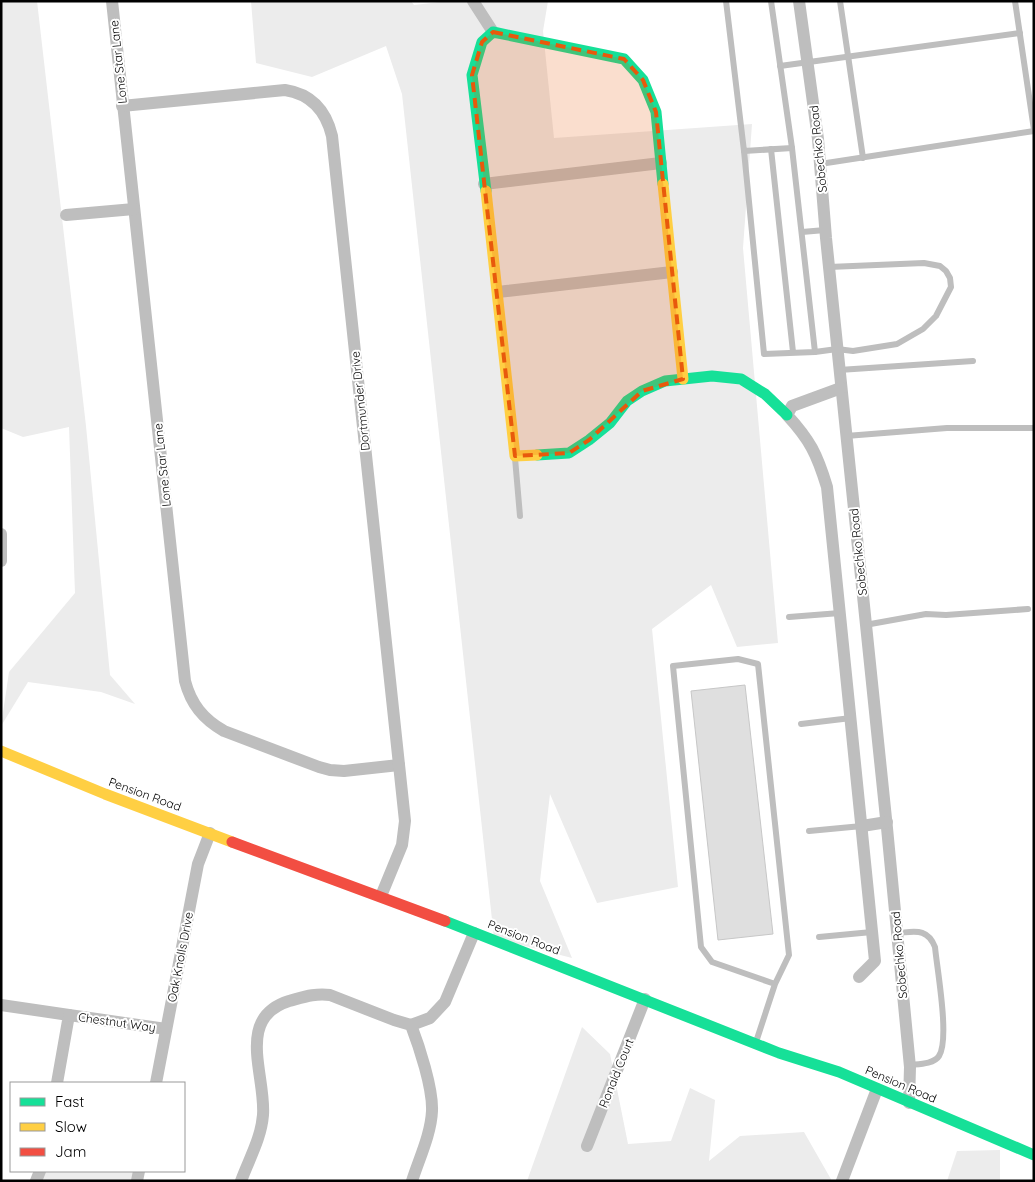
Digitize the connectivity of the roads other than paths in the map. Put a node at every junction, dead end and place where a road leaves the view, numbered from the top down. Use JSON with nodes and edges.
{"nodes":[{"id":1,"x":112,"y":1,"type":"edge"},
{"id":2,"x":473,"y":1,"type":"edge"},
{"id":3,"x":726,"y":1,"type":"edge"},
{"id":4,"x":771,"y":1,"type":"edge"},
{"id":5,"x":799,"y":1,"type":"edge"},
{"id":6,"x":840,"y":1,"type":"edge"},
{"id":7,"x":1015,"y":1,"type":"edge"},
{"id":8,"x":493,"y":32,"type":"junction"},
{"id":9,"x":1020,"y":33,"type":"junction"},
{"id":10,"x":848,"y":58,"type":"junction"},
{"id":11,"x":808,"y":62,"type":"junction"},
{"id":12,"x":780,"y":66,"type":"junction"},
{"id":13,"x":122,"y":106,"type":"junction"},
{"id":14,"x":1034,"y":130,"type":"edge"},
{"id":15,"x":792,"y":148,"type":"junction"},
{"id":16,"x":771,"y":149,"type":"junction"},
{"id":17,"x":744,"y":151,"type":"junction"},
{"id":18,"x":864,"y":158,"type":"junction"},
{"id":19,"x":661,"y":163,"type":"junction"},
{"id":20,"x":820,"y":164,"type":"junction"},
{"id":21,"x":484,"y":184,"type":"junction"},
{"id":22,"x":134,"y":209,"type":"junction"},
{"id":23,"x":66,"y":215,"type":"dead end"},
{"id":24,"x":825,"y":230,"type":"junction"},
{"id":25,"x":802,"y":232,"type":"junction"},
{"id":26,"x":829,"y":267,"type":"junction"},
{"id":27,"x":672,"y":272,"type":"junction"},
{"id":28,"x":498,"y":292,"type":"junction"},
{"id":29,"x":837,"y":350,"type":"junction"},
{"id":30,"x":792,"y":352,"type":"junction"},
{"id":31,"x":815,"y":352,"type":"junction"},
{"id":32,"x":973,"y":361,"type":"dead end"},
{"id":33,"x":839,"y":370,"type":"junction"},
{"id":34,"x":684,"y":379,"type":"junction"},
{"id":35,"x":841,"y":388,"type":"junction"},
{"id":36,"x":787,"y":415,"type":"junction"},
{"id":37,"x":1034,"y":428,"type":"edge"},
{"id":38,"x":846,"y":436,"type":"junction"},
{"id":39,"x":515,"y":456,"type":"junction"},
{"id":40,"x":520,"y":516,"type":"dead end"},
{"id":41,"x":1,"y":534,"type":"edge"},
{"id":42,"x":1,"y":561,"type":"edge"},
{"id":43,"x":1028,"y":609,"type":"dead end"},
{"id":44,"x":840,"y":613,"type":"junction"},
{"id":45,"x":789,"y":618,"type":"dead end"},
{"id":46,"x":865,"y":625,"type":"junction"},
{"id":47,"x":850,"y":718,"type":"junction"},
{"id":48,"x":801,"y":724,"type":"dead end"},
{"id":49,"x":1,"y":751,"type":"edge"},
{"id":50,"x":399,"y":765,"type":"junction"},
{"id":51,"x":887,"y":822,"type":"junction"},
{"id":52,"x":862,"y":826,"type":"junction"},
{"id":53,"x":809,"y":831,"type":"dead end"},
{"id":54,"x":210,"y":832,"type":"junction"},
{"id":55,"x":381,"y":896,"type":"junction"},
{"id":56,"x":872,"y":932,"type":"junction"},
{"id":57,"x":474,"y":933,"type":"junction"},
{"id":58,"x":897,"y":933,"type":"junction"},
{"id":59,"x":819,"y":937,"type":"dead end"},
{"id":60,"x":859,"y":977,"type":"dead end"},
{"id":61,"x":776,"y":984,"type":"junction"},
{"id":62,"x":645,"y":999,"type":"junction"},
{"id":63,"x":1,"y":1005,"type":"edge"},
{"id":64,"x":69,"y":1015,"type":"junction"},
{"id":65,"x":411,"y":1025,"type":"junction"},
{"id":66,"x":166,"y":1029,"type":"junction"},
{"id":67,"x":756,"y":1043,"type":"junction"},
{"id":68,"x":910,"y":1065,"type":"junction"},
{"id":69,"x":57,"y":1082,"type":"edge"},
{"id":70,"x":156,"y":1082,"type":"edge"},
{"id":71,"x":877,"y":1089,"type":"junction"},
{"id":72,"x":909,"y":1103,"type":"junction"},
{"id":73,"x":587,"y":1146,"type":"dead end"},
{"id":74,"x":1034,"y":1155,"type":"edge"},
{"id":75,"x":241,"y":1181,"type":"edge"},
{"id":76,"x":412,"y":1181,"type":"edge"},
{"id":77,"x":842,"y":1181,"type":"edge"}],
"edges":[{"from":1,"to":13,"type":"street","name":"Lone Star Lane"},
{"from":2,"to":8,"type":"street"},
{"from":3,"to":17,"type":"lane"},
{"from":4,"to":12,"type":"lane"},
{"from":5,"to":11,"type":"street","name":"Sobechko Road"},
{"from":6,"to":10,"type":"lane"},
{"from":7,"to":9,"type":"lane"},
{"from":8,"to":19,"type":"street"},
{"from":8,"to":21,"type":"street"},
{"from":9,"to":10,"type":"lane"},
{"from":9,"to":14,"type":"lane"},
{"from":10,"to":11,"type":"lane"},
{"from":10,"to":18,"type":"lane"},
{"from":11,"to":12,"type":"lane"},
{"from":11,"to":20,"type":"street","name":"Sobechko Road"},
{"from":12,"to":15,"type":"lane"},
{"from":13,"to":22,"type":"street","name":"Lone Star Lane"},
{"from":13,"to":50,"type":"street","name":"Dortmunder Drive"},
{"from":14,"to":18,"type":"lane"},
{"from":15,"to":16,"type":"lane"},
{"from":15,"to":25,"type":"lane"},
{"from":16,"to":17,"type":"lane"},
{"from":16,"to":30,"type":"lane"},
{"from":17,"to":30,"type":"lane"},
{"from":18,"to":20,"type":"lane"},
{"from":19,"to":21,"type":"street"},
{"from":19,"to":27,"type":"street"},
{"from":20,"to":24,"type":"street","name":"Sobechko Road"},
{"from":21,"to":28,"type":"street"},
{"from":22,"to":23,"type":"street"},
{"from":22,"to":50,"type":"street","name":"Lone Star Lane"},
{"from":24,"to":25,"type":"lane"},
{"from":24,"to":26,"type":"street","name":"Sobechko Road"},
{"from":25,"to":31,"type":"lane"},
{"from":26,"to":29,"type":"street","name":"Sobechko Road"},
{"from":26,"to":29,"type":"lane"},
{"from":27,"to":28,"type":"street"},
{"from":27,"to":34,"type":"street"},
{"from":28,"to":39,"type":"street"},
{"from":29,"to":31,"type":"lane"},
{"from":29,"to":33,"type":"street","name":"Sobechko Road"},
{"from":30,"to":31,"type":"lane"},
{"from":32,"to":33,"type":"lane"},
{"from":33,"to":35,"type":"street","name":"Sobechko Road"},
{"from":34,"to":36,"type":"street"},
{"from":34,"to":39,"type":"street"},
{"from":35,"to":36,"type":"street"},
{"from":35,"to":38,"type":"street","name":"Sobechko Road"},
{"from":36,"to":44,"type":"street"},
{"from":37,"to":38,"type":"lane"},
{"from":38,"to":46,"type":"street","name":"Sobechko Road"},
{"from":39,"to":40,"type":"lane"},
{"from":41,"to":42,"type":"street"},
{"from":43,"to":46,"type":"lane"},
{"from":44,"to":45,"type":"lane"},
{"from":44,"to":47,"type":"street"},
{"from":46,"to":51,"type":"street","name":"Sobechko Road"},
{"from":47,"to":48,"type":"lane"},
{"from":47,"to":52,"type":"street"},
{"from":49,"to":54,"type":"street","name":"Pension Road"},
{"from":50,"to":55,"type":"street","name":"Dortmunder Drive"},
{"from":51,"to":52,"type":"street"},
{"from":51,"to":58,"type":"street","name":"Sobechko Road"},
{"from":52,"to":53,"type":"lane"},
{"from":52,"to":56,"type":"street"},
{"from":54,"to":55,"type":"street","name":"Pension Road"},
{"from":54,"to":66,"type":"street","name":"Oak Knolls Drive"},
{"from":55,"to":57,"type":"street","name":"Pension Road"},
{"from":56,"to":59,"type":"lane"},
{"from":56,"to":60,"type":"street"},
{"from":57,"to":62,"type":"street","name":"Pension Road"},
{"from":57,"to":65,"type":"street"},
{"from":58,"to":68,"type":"street","name":"Sobechko Road"},
{"from":58,"to":68,"type":"lane"},
{"from":61,"to":61,"type":"lane"},
{"from":61,"to":67,"type":"lane"},
{"from":62,"to":67,"type":"street","name":"Pension Road"},
{"from":62,"to":73,"type":"street","name":"Ronald Court"},
{"from":63,"to":64,"type":"street","name":"Chestnut Way"},
{"from":64,"to":66,"type":"street","name":"Chestnut Way"},
{"from":64,"to":69,"type":"street","name":"Chestnut Way"},
{"from":65,"to":75,"type":"street"},
{"from":65,"to":76,"type":"street"},
{"from":66,"to":70,"type":"street","name":"Oak Knolls Drive"},
{"from":67,"to":71,"type":"street","name":"Pension Road"},
{"from":68,"to":72,"type":"street","name":"Sobechko Road"},
{"from":71,"to":72,"type":"street","name":"Pension Road"},
{"from":71,"to":77,"type":"street"},
{"from":72,"to":74,"type":"street","name":"Pension Road"}]}
